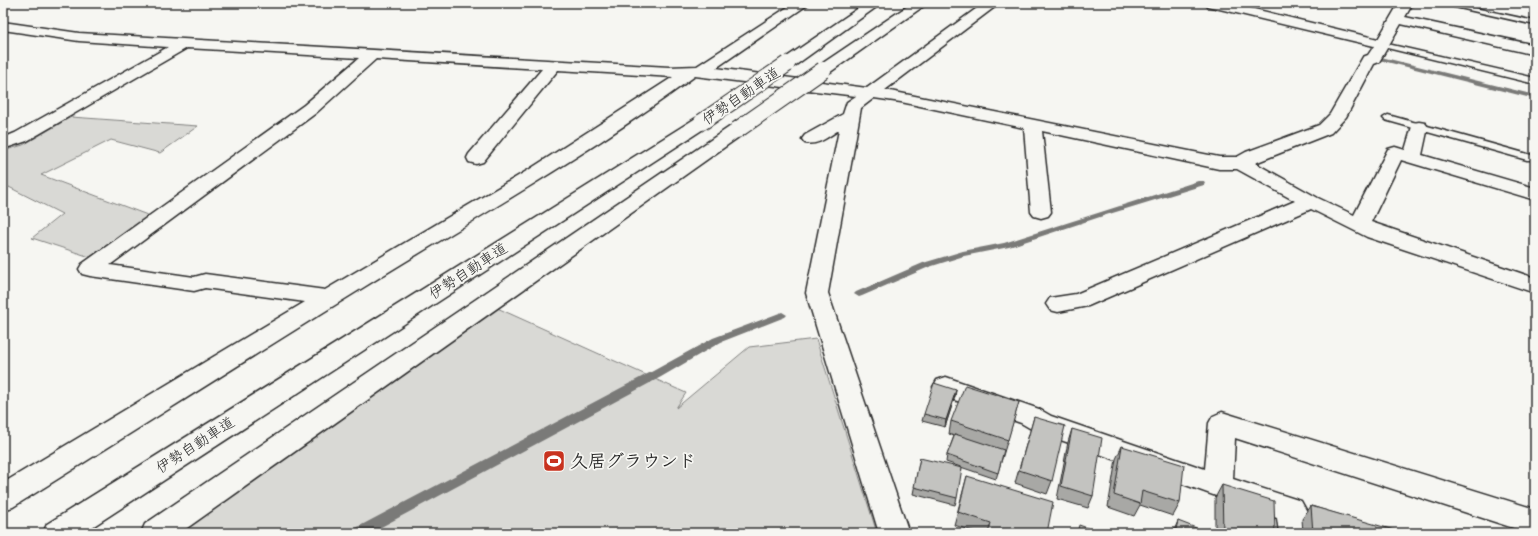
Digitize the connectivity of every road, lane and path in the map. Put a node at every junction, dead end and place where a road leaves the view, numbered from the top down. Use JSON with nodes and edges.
{"nodes":[{"id":1,"x":803,"y":3,"type":"edge"},
{"id":2,"x":875,"y":3,"type":"edge"},
{"id":3,"x":913,"y":3,"type":"edge"},
{"id":4,"x":921,"y":3,"type":"edge"},
{"id":5,"x":993,"y":3,"type":"edge"},
{"id":6,"x":1406,"y":3,"type":"edge"},
{"id":7,"x":1441,"y":3,"type":"edge"},
{"id":8,"x":1217,"y":4,"type":"edge"},
{"id":9,"x":1397,"y":19,"type":"junction"},
{"id":10,"x":1535,"y":23,"type":"edge"},
{"id":11,"x":3,"y":26,"type":"edge"},
{"id":12,"x":184,"y":44,"type":"junction"},
{"id":13,"x":1382,"y":44,"type":"junction"},
{"id":14,"x":1535,"y":50,"type":"edge"},
{"id":15,"x":373,"y":54,"type":"junction"},
{"id":16,"x":554,"y":65,"type":"junction"},
{"id":17,"x":823,"y":70,"type":"junction"},
{"id":18,"x":695,"y":72,"type":"junction"},
{"id":19,"x":1535,"y":81,"type":"edge"},
{"id":20,"x":870,"y":93,"type":"junction"},
{"id":21,"x":850,"y":117,"type":"junction"},
{"id":22,"x":1388,"y":118,"type":"dead end"},
{"id":23,"x":1032,"y":124,"type":"junction"},
{"id":24,"x":1419,"y":127,"type":"junction"},
{"id":25,"x":811,"y":140,"type":"dead end"},
{"id":26,"x":3,"y":144,"type":"edge"},
{"id":27,"x":476,"y":158,"type":"dead end"},
{"id":28,"x":1412,"y":158,"type":"junction"},
{"id":29,"x":1531,"y":158,"type":"dead end"},
{"id":30,"x":1241,"y":164,"type":"junction"},
{"id":31,"x":1535,"y":194,"type":"edge"},
{"id":32,"x":1311,"y":202,"type":"junction"},
{"id":33,"x":1041,"y":212,"type":"dead end"},
{"id":34,"x":1359,"y":225,"type":"junction"},
{"id":35,"x":1535,"y":286,"type":"edge"},
{"id":36,"x":329,"y":298,"type":"junction"},
{"id":37,"x":1058,"y":304,"type":"dead end"},
{"id":38,"x":946,"y":387,"type":"edge"},
{"id":39,"x":1218,"y":486,"type":"junction"},
{"id":40,"x":3,"y":498,"type":"edge"},
{"id":41,"x":1298,"y":518,"type":"edge"},
{"id":42,"x":1535,"y":522,"type":"edge"},
{"id":43,"x":58,"y":533,"type":"edge"},
{"id":44,"x":156,"y":533,"type":"edge"},
{"id":45,"x":894,"y":533,"type":"edge"}],
"edges":[{"from":1,"to":18,"type":"main road"},
{"from":2,"to":43,"type":"main road","name":"伊勢自動車道","bridge":true},
{"from":3,"to":17,"type":"main road","name":"伊勢自動車道"},
{"from":4,"to":17,"type":"main road"},
{"from":5,"to":20,"type":"main road"},
{"from":6,"to":9,"type":"main road"},
{"from":7,"to":10,"type":"lane"},
{"from":8,"to":13,"type":"main road"},
{"from":9,"to":13,"type":"main road"},
{"from":9,"to":14,"type":"main road"},
{"from":11,"to":12,"type":"main road"},
{"from":12,"to":15,"type":"main road"},
{"from":12,"to":26,"type":"main road"},
{"from":13,"to":19,"type":"lane"},
{"from":13,"to":30,"type":"main road"},
{"from":15,"to":16,"type":"main road"},
{"from":15,"to":36,"type":"main road"},
{"from":16,"to":18,"type":"main road"},
{"from":16,"to":27,"type":"main road"},
{"from":17,"to":44,"type":"main road","name":"伊勢自動車道","bridge":true},
{"from":18,"to":20,"type":"main road"},
{"from":18,"to":36,"type":"main road"},
{"from":20,"to":21,"type":"main road"},
{"from":20,"to":23,"type":"main road"},
{"from":21,"to":25,"type":"main road"},
{"from":21,"to":45,"type":"main road"},
{"from":22,"to":24,"type":"lane"},
{"from":23,"to":30,"type":"main road"},
{"from":23,"to":33,"type":"main road"},
{"from":24,"to":28,"type":"main road"},
{"from":24,"to":29,"type":"lane"},
{"from":28,"to":31,"type":"main road"},
{"from":28,"to":34,"type":"main road"},
{"from":30,"to":32,"type":"main road"},
{"from":32,"to":34,"type":"main road"},
{"from":32,"to":37,"type":"main road"},
{"from":34,"to":35,"type":"main road"},
{"from":36,"to":40,"type":"main road"},
{"from":38,"to":39,"type":"main road"},
{"from":39,"to":41,"type":"main road"},
{"from":39,"to":42,"type":"main road"}]}
